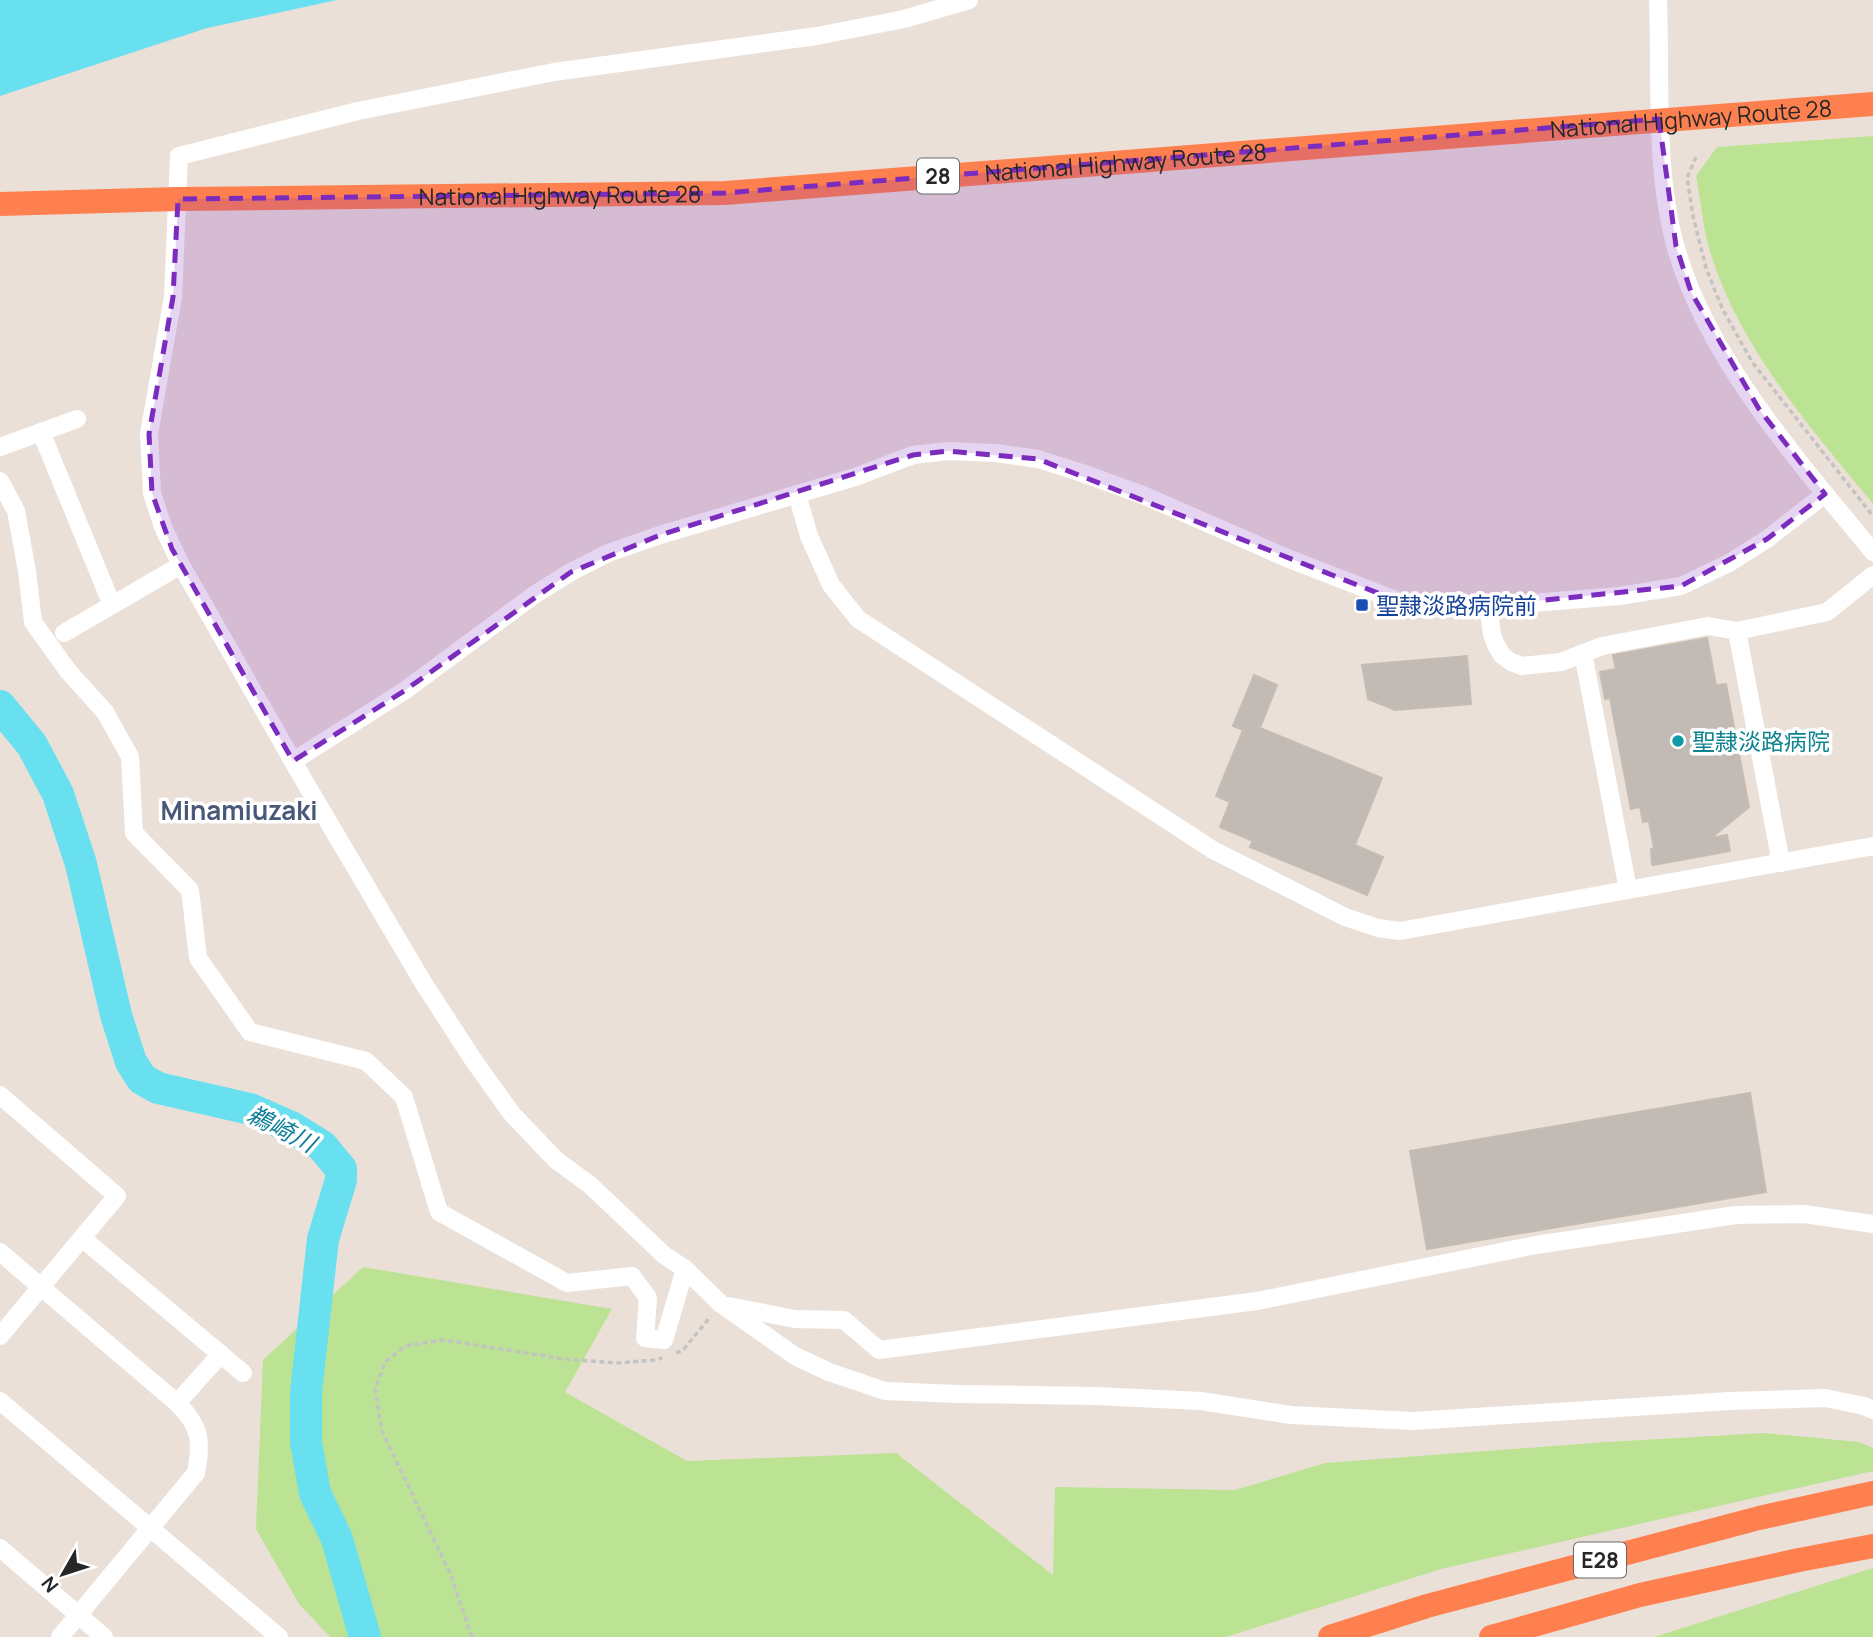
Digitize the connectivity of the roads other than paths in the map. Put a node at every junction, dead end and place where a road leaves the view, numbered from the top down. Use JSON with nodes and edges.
{"nodes":[{"id":1,"x":969,"y":0,"type":"edge"},
{"id":2,"x":1658,"y":0,"type":"edge"},
{"id":3,"x":1873,"y":104,"type":"edge"},
{"id":4,"x":1660,"y":119,"type":"junction"},
{"id":5,"x":178,"y":199,"type":"junction"},
{"id":6,"x":0,"y":204,"type":"edge"},
{"id":7,"x":77,"y":419,"type":"dead end"},
{"id":8,"x":41,"y":432,"type":"junction"},
{"id":9,"x":0,"y":447,"type":"edge"},
{"id":10,"x":0,"y":481,"type":"edge"},
{"id":11,"x":797,"y":494,"type":"junction"},
{"id":12,"x":1825,"y":494,"type":"junction"},
{"id":13,"x":1873,"y":552,"type":"edge"},
{"id":14,"x":181,"y":565,"type":"junction"},
{"id":15,"x":1873,"y":575,"type":"edge"},
{"id":16,"x":112,"y":605,"type":"junction"},
{"id":17,"x":1488,"y":606,"type":"junction"},
{"id":18,"x":1737,"y":631,"type":"junction"},
{"id":19,"x":64,"y":633,"type":"dead end"},
{"id":20,"x":1583,"y":653,"type":"junction"},
{"id":21,"x":293,"y":761,"type":"junction"},
{"id":22,"x":1873,"y":846,"type":"edge"},
{"id":23,"x":1782,"y":863,"type":"junction"},
{"id":24,"x":1628,"y":890,"type":"junction"},
{"id":25,"x":0,"y":1095,"type":"edge"},
{"id":26,"x":1873,"y":1224,"type":"edge"},
{"id":27,"x":82,"y":1238,"type":"junction"},
{"id":28,"x":0,"y":1252,"type":"edge"},
{"id":29,"x":685,"y":1269,"type":"junction"},
{"id":30,"x":42,"y":1286,"type":"junction"},
{"id":31,"x":721,"y":1304,"type":"junction"},
{"id":32,"x":0,"y":1336,"type":"edge"},
{"id":33,"x":220,"y":1354,"type":"junction"},
{"id":34,"x":243,"y":1373,"type":"dead end"},
{"id":35,"x":0,"y":1401,"type":"edge"},
{"id":36,"x":177,"y":1403,"type":"junction"},
{"id":37,"x":1873,"y":1410,"type":"edge"},
{"id":38,"x":1873,"y":1493,"type":"edge"},
{"id":39,"x":150,"y":1528,"type":"junction"},
{"id":40,"x":1873,"y":1546,"type":"edge"},
{"id":41,"x":0,"y":1548,"type":"edge"},
{"id":42,"x":78,"y":1615,"type":"junction"},
{"id":43,"x":60,"y":1637,"type":"edge"},
{"id":44,"x":104,"y":1637,"type":"edge"},
{"id":45,"x":279,"y":1637,"type":"edge"},
{"id":46,"x":1330,"y":1637,"type":"edge"},
{"id":47,"x":1491,"y":1637,"type":"edge"}],
"edges":[{"from":1,"to":5,"type":"street"},
{"from":2,"to":4,"type":"street"},
{"from":3,"to":4,"type":"highway","name":"National Highway Route 28","number":"28"},
{"from":4,"to":5,"type":"highway","name":"National Highway Route 28","number":"28"},
{"from":4,"to":12,"type":"street"},
{"from":5,"to":6,"type":"highway","name":"National Highway Route 28","number":"28"},
{"from":5,"to":14,"type":"street"},
{"from":7,"to":8,"type":"street"},
{"from":8,"to":9,"type":"street"},
{"from":8,"to":16,"type":"street"},
{"from":10,"to":29,"type":"street"},
{"from":11,"to":17,"type":"street"},
{"from":11,"to":21,"type":"street"},
{"from":11,"to":24,"type":"street"},
{"from":12,"to":13,"type":"street"},
{"from":12,"to":17,"type":"street"},
{"from":14,"to":16,"type":"street"},
{"from":14,"to":21,"type":"street"},
{"from":15,"to":18,"type":"street"},
{"from":16,"to":19,"type":"street"},
{"from":17,"to":20,"type":"street"},
{"from":18,"to":20,"type":"street"},
{"from":18,"to":23,"type":"street"},
{"from":20,"to":24,"type":"street"},
{"from":21,"to":29,"type":"street"},
{"from":22,"to":23,"type":"street"},
{"from":23,"to":24,"type":"street"},
{"from":25,"to":27,"type":"street"},
{"from":26,"to":31,"type":"street"},
{"from":27,"to":30,"type":"street"},
{"from":27,"to":33,"type":"street"},
{"from":28,"to":30,"type":"street"},
{"from":29,"to":31,"type":"street"},
{"from":30,"to":32,"type":"street"},
{"from":30,"to":36,"type":"street"},
{"from":31,"to":37,"type":"street"},
{"from":33,"to":34,"type":"street"},
{"from":33,"to":36,"type":"street"},
{"from":35,"to":39,"type":"street"},
{"from":36,"to":39,"type":"street"},
{"from":38,"to":46,"type":"highway","number":"E28"},
{"from":39,"to":42,"type":"street"},
{"from":39,"to":45,"type":"street"},
{"from":40,"to":47,"type":"highway","number":"E28"},
{"from":41,"to":42,"type":"street"},
{"from":42,"to":43,"type":"street"},
{"from":42,"to":44,"type":"street"}]}
